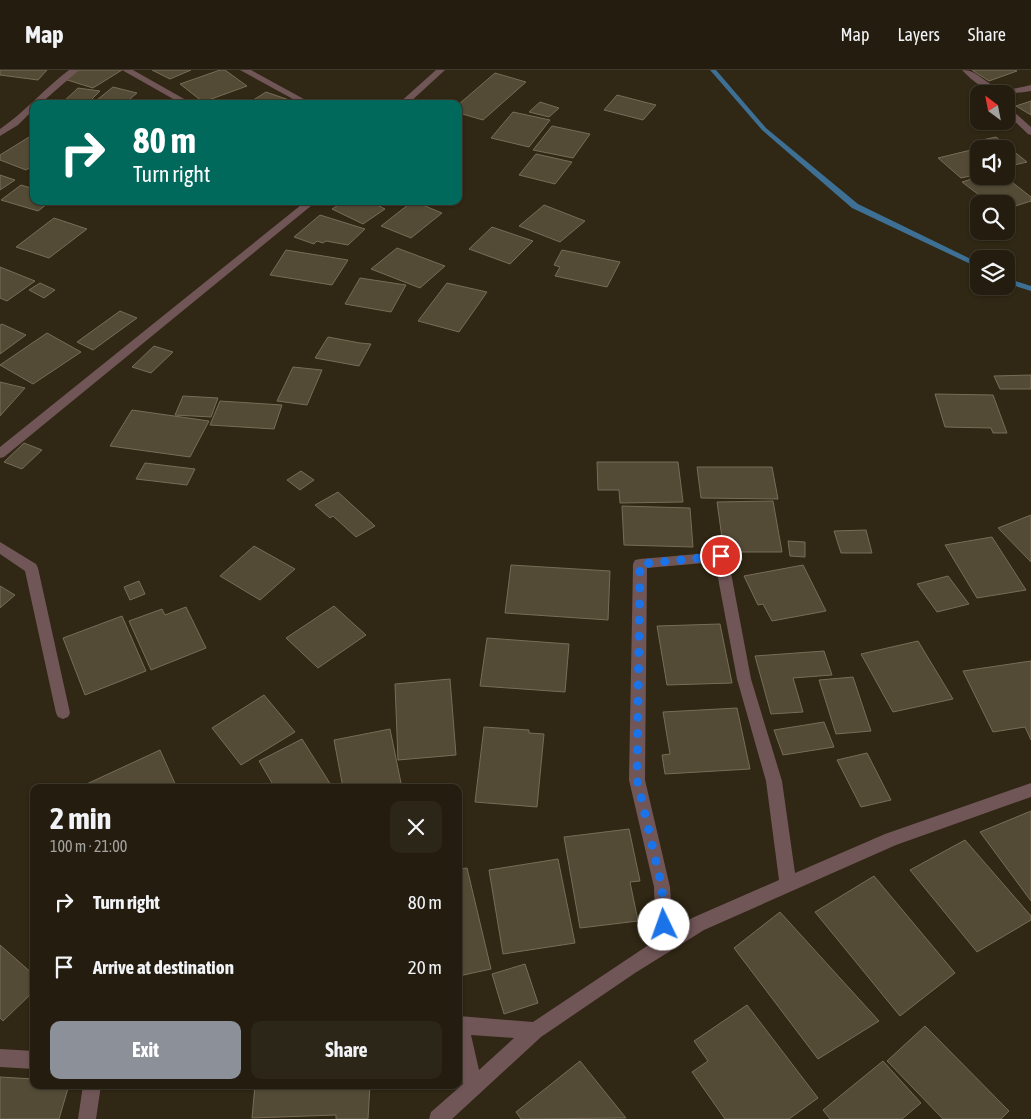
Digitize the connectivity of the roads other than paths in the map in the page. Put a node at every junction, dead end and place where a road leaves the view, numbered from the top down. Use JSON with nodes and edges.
{"nodes":[{"id":1,"x":75,"y":70,"type":"edge"},
{"id":2,"x":126,"y":70,"type":"edge"},
{"id":3,"x":244,"y":70,"type":"edge"},
{"id":4,"x":441,"y":70,"type":"edge"},
{"id":5,"x":966,"y":70,"type":"edge"},
{"id":6,"x":986,"y":85,"type":"edge"},
{"id":7,"x":1031,"y":88,"type":"edge"},
{"id":8,"x":1015,"y":91,"type":"edge"},
{"id":9,"x":38,"y":100,"type":"edge"},
{"id":10,"x":182,"y":100,"type":"edge"},
{"id":11,"x":301,"y":100,"type":"edge"},
{"id":12,"x":407,"y":100,"type":"edge"},
{"id":13,"x":30,"y":108,"type":"edge"},
{"id":14,"x":1015,"y":117,"type":"edge"},
{"id":15,"x":1031,"y":132,"type":"edge"},
{"id":16,"x":0,"y":133,"type":"edge"},
{"id":17,"x":307,"y":205,"type":"edge"},
{"id":18,"x":0,"y":454,"type":"edge"},
{"id":19,"x":0,"y":547,"type":"edge"},
{"id":20,"x":63,"y":713,"type":"dead end"},
{"id":21,"x":1031,"y":790,"type":"edge"},
{"id":22,"x":788,"y":884,"type":"junction"},
{"id":23,"x":665,"y":944,"type":"junction"},
{"id":24,"x":462,"y":1025,"type":"edge"},
{"id":25,"x":535,"y":1031,"type":"junction"},
{"id":26,"x":462,"y":1038,"type":"edge"},
{"id":27,"x":0,"y":1058,"type":"edge"},
{"id":28,"x":30,"y":1060,"type":"edge"},
{"id":29,"x":473,"y":1086,"type":"junction"},
{"id":30,"x":92,"y":1089,"type":"edge"},
{"id":31,"x":88,"y":1119,"type":"edge"},
{"id":32,"x":438,"y":1119,"type":"edge"}],
"edges":[{"from":1,"to":9,"type":"street"},
{"from":2,"to":10,"type":"street"},
{"from":3,"to":11,"type":"street"},
{"from":4,"to":12,"type":"street"},
{"from":5,"to":6,"type":"street"},
{"from":7,"to":8,"type":"street"},
{"from":13,"to":16,"type":"street"},
{"from":14,"to":15,"type":"street"},
{"from":17,"to":18,"type":"street"},
{"from":19,"to":20,"type":"street"},
{"from":21,"to":22,"type":"street"},
{"from":22,"to":23,"type":"street"},
{"from":22,"to":23,"type":"street"},
{"from":23,"to":25,"type":"street"},
{"from":24,"to":25,"type":"street"},
{"from":25,"to":29,"type":"street"},
{"from":26,"to":29,"type":"street"},
{"from":27,"to":28,"type":"street"},
{"from":29,"to":32,"type":"street"},
{"from":30,"to":31,"type":"street"}]}
